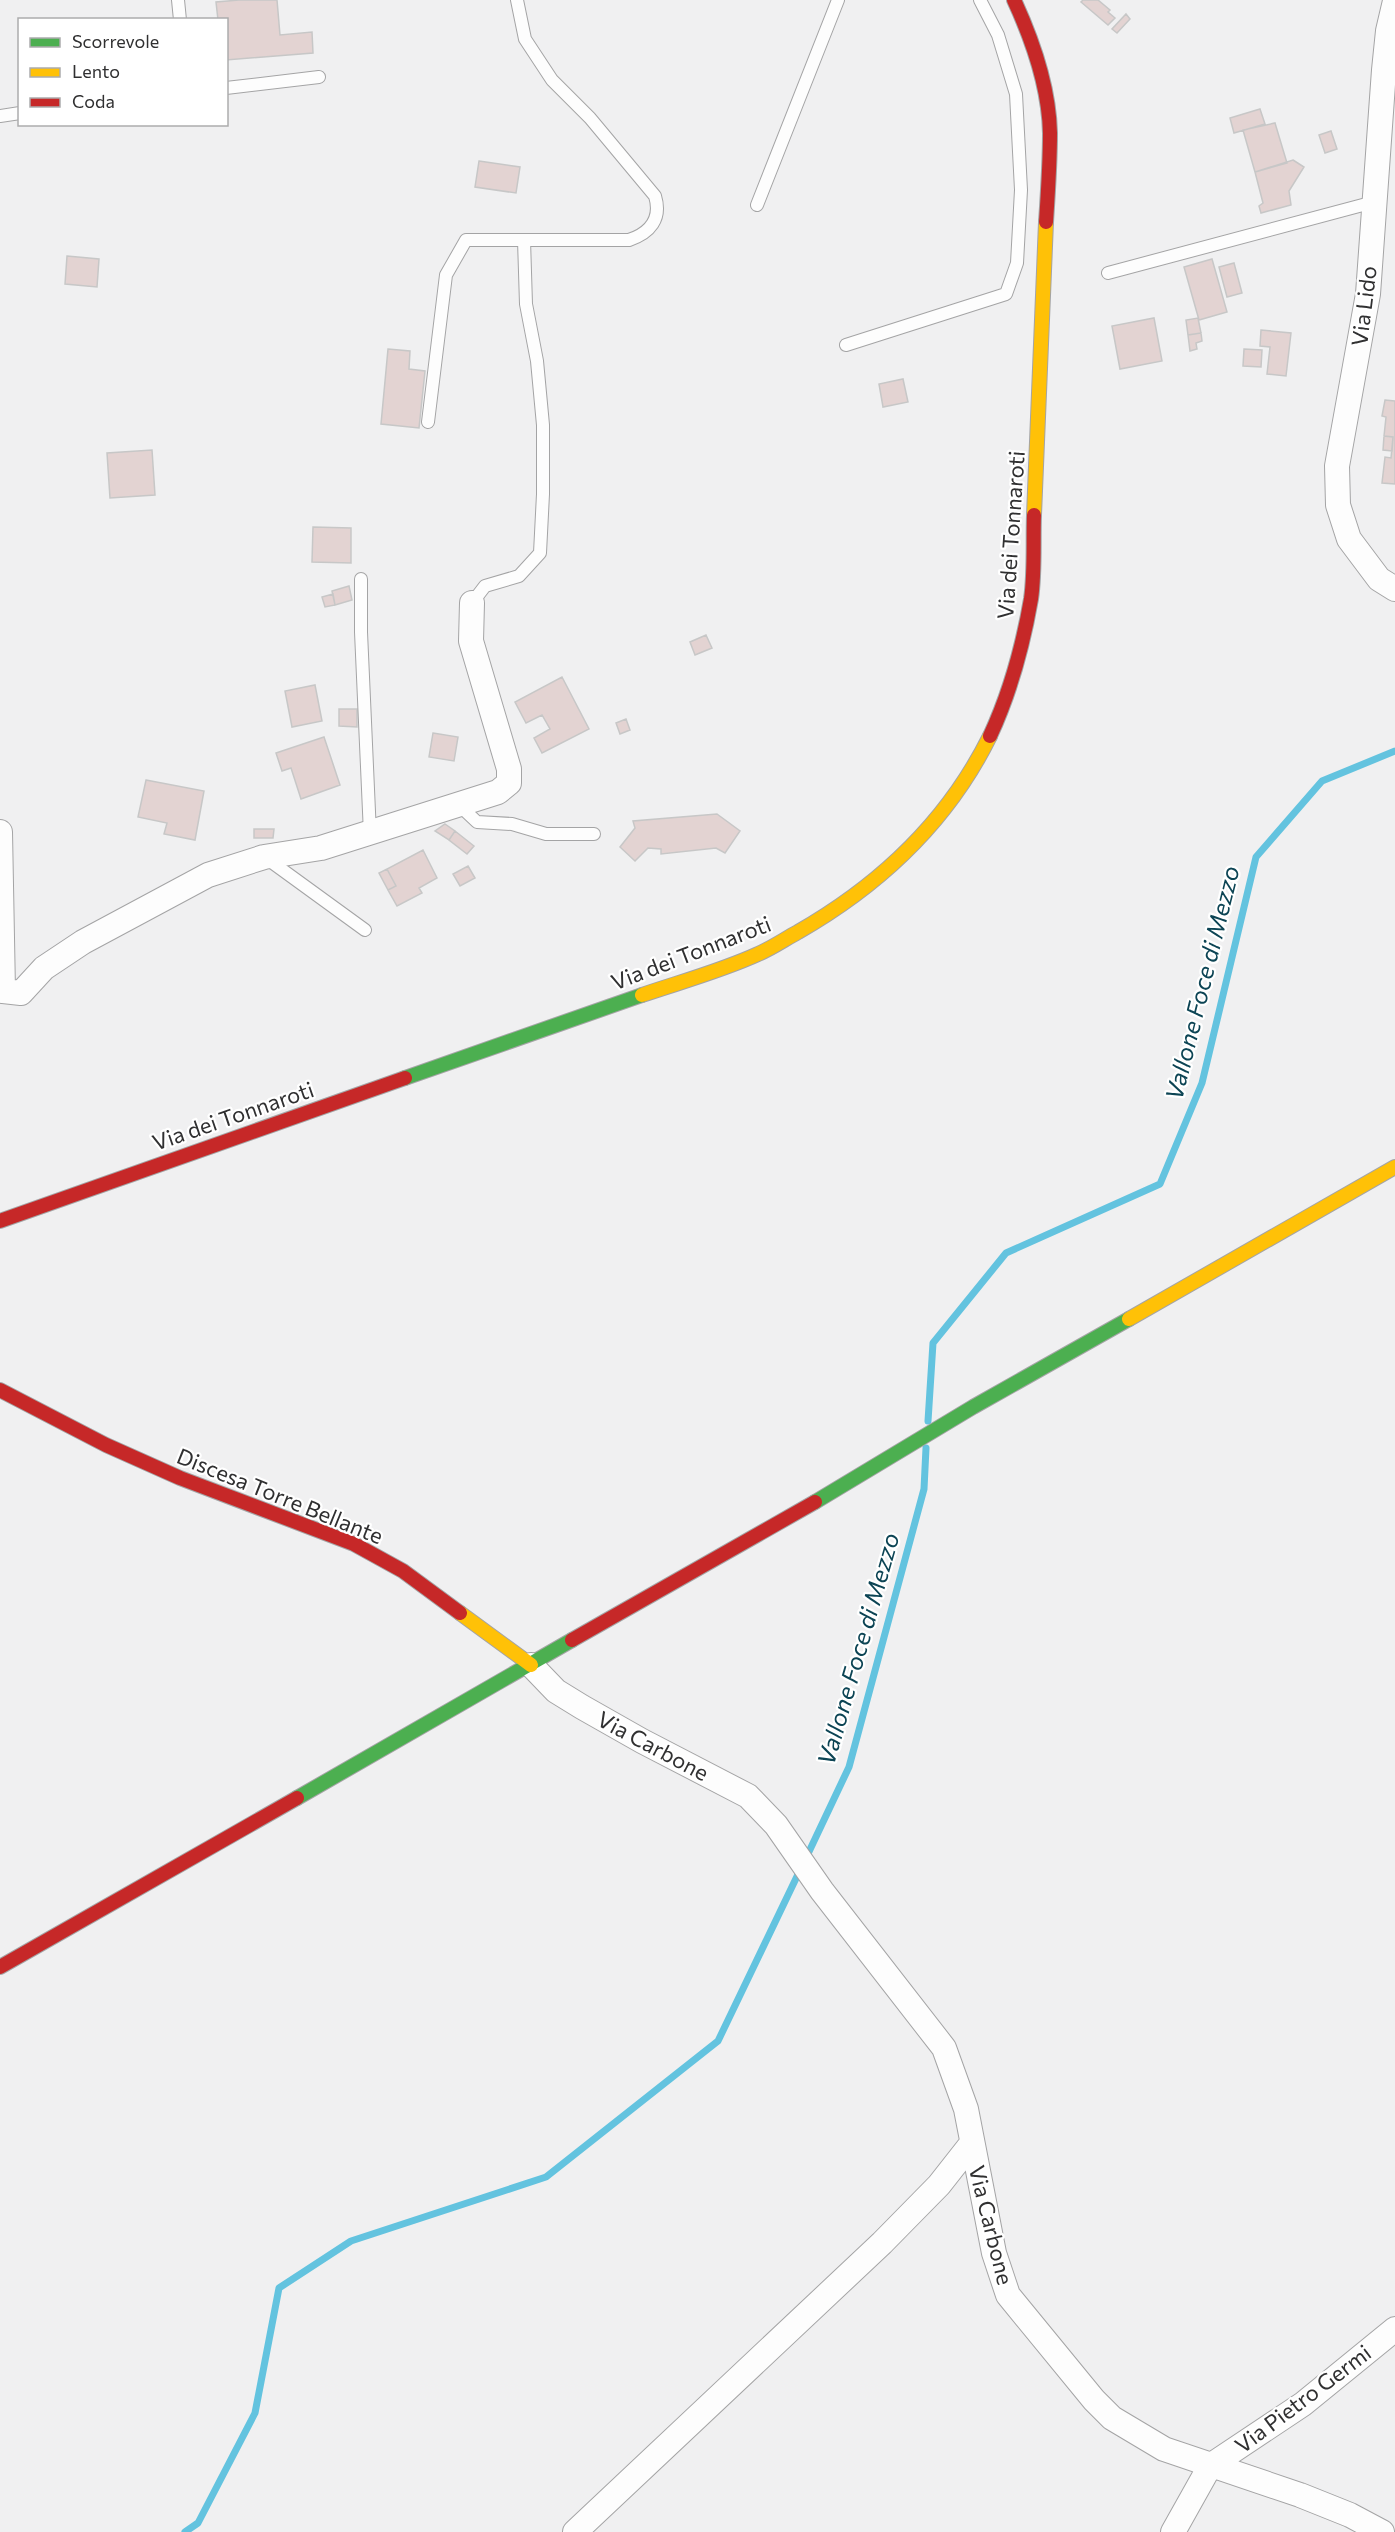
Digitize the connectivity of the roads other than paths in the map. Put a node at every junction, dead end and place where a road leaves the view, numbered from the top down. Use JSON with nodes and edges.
{"nodes":[{"id":1,"x":178,"y":0,"type":"edge"},
{"id":2,"x":518,"y":0,"type":"edge"},
{"id":3,"x":838,"y":0,"type":"edge"},
{"id":4,"x":980,"y":0,"type":"edge"},
{"id":5,"x":1014,"y":0,"type":"edge"},
{"id":6,"x":1395,"y":1,"type":"edge"},
{"id":7,"x":180,"y":18,"type":"edge"},
{"id":8,"x":319,"y":77,"type":"dead end"},
{"id":9,"x":228,"y":88,"type":"edge"},
{"id":10,"x":18,"y":113,"type":"edge"},
{"id":11,"x":0,"y":116,"type":"edge"},
{"id":12,"x":1374,"y":202,"type":"junction"},
{"id":13,"x":757,"y":205,"type":"dead end"},
{"id":14,"x":524,"y":240,"type":"junction"},
{"id":15,"x":1108,"y":273,"type":"dead end"},
{"id":16,"x":846,"y":345,"type":"dead end"},
{"id":17,"x":428,"y":422,"type":"dead end"},
{"id":18,"x":361,"y":579,"type":"dead end"},
{"id":19,"x":1395,"y":590,"type":"edge"},
{"id":20,"x":472,"y":603,"type":"joint"},
{"id":21,"x":459,"y":805,"type":"junction"},
{"id":22,"x":0,"y":832,"type":"edge"},
{"id":23,"x":370,"y":834,"type":"junction"},
{"id":24,"x":594,"y":834,"type":"dead end"},
{"id":25,"x":264,"y":856,"type":"junction"},
{"id":26,"x":365,"y":930,"type":"dead end"},
{"id":27,"x":1395,"y":1167,"type":"edge"},
{"id":28,"x":0,"y":1221,"type":"edge"},
{"id":29,"x":0,"y":1390,"type":"edge"},
{"id":30,"x":531,"y":1665,"type":"junction"},
{"id":31,"x":0,"y":1967,"type":"edge"},
{"id":32,"x":972,"y":2143,"type":"junction"},
{"id":33,"x":1395,"y":2329,"type":"edge"},
{"id":34,"x":1164,"y":2449,"type":"junction"},
{"id":35,"x":1210,"y":2466,"type":"junction"},
{"id":36,"x":1190,"y":2499,"type":"junction"},
{"id":37,"x":575,"y":2532,"type":"edge"},
{"id":38,"x":1173,"y":2532,"type":"edge"},
{"id":39,"x":1382,"y":2532,"type":"edge"}],
"edges":[{"from":1,"to":7,"type":"lane"},
{"from":2,"to":14,"type":"lane"},
{"from":3,"to":13,"type":"lane"},
{"from":4,"to":16,"type":"lane"},
{"from":5,"to":28,"type":"street","name":"Via dei Tonnaroti"},
{"from":6,"to":12,"type":"street","name":"Via Lido"},
{"from":8,"to":9,"type":"lane"},
{"from":10,"to":11,"type":"lane"},
{"from":12,"to":15,"type":"lane"},
{"from":12,"to":19,"type":"street","name":"Via Lido"},
{"from":14,"to":17,"type":"lane"},
{"from":14,"to":20,"type":"lane"},
{"from":18,"to":23,"type":"lane"},
{"from":20,"to":21,"type":"street"},
{"from":21,"to":23,"type":"street"},
{"from":21,"to":24,"type":"lane"},
{"from":22,"to":25,"type":"street"},
{"from":23,"to":25,"type":"street"},
{"from":25,"to":26,"type":"lane"},
{"from":27,"to":30,"type":"street"},
{"from":29,"to":30,"type":"street","name":"Discesa Torre Bellante"},
{"from":30,"to":31,"type":"street"},
{"from":30,"to":32,"type":"street","name":"Via Carbone"},
{"from":32,"to":34,"type":"street","name":"Via Carbone"},
{"from":32,"to":37,"type":"street"},
{"from":33,"to":35,"type":"street","name":"Via Pietro Germi"},
{"from":34,"to":35,"type":"street","name":"Via Carbone"},
{"from":34,"to":36,"type":"street"},
{"from":35,"to":36,"type":"street"},
{"from":35,"to":39,"type":"street","name":"Via Carbone"},
{"from":36,"to":38,"type":"street"}]}
